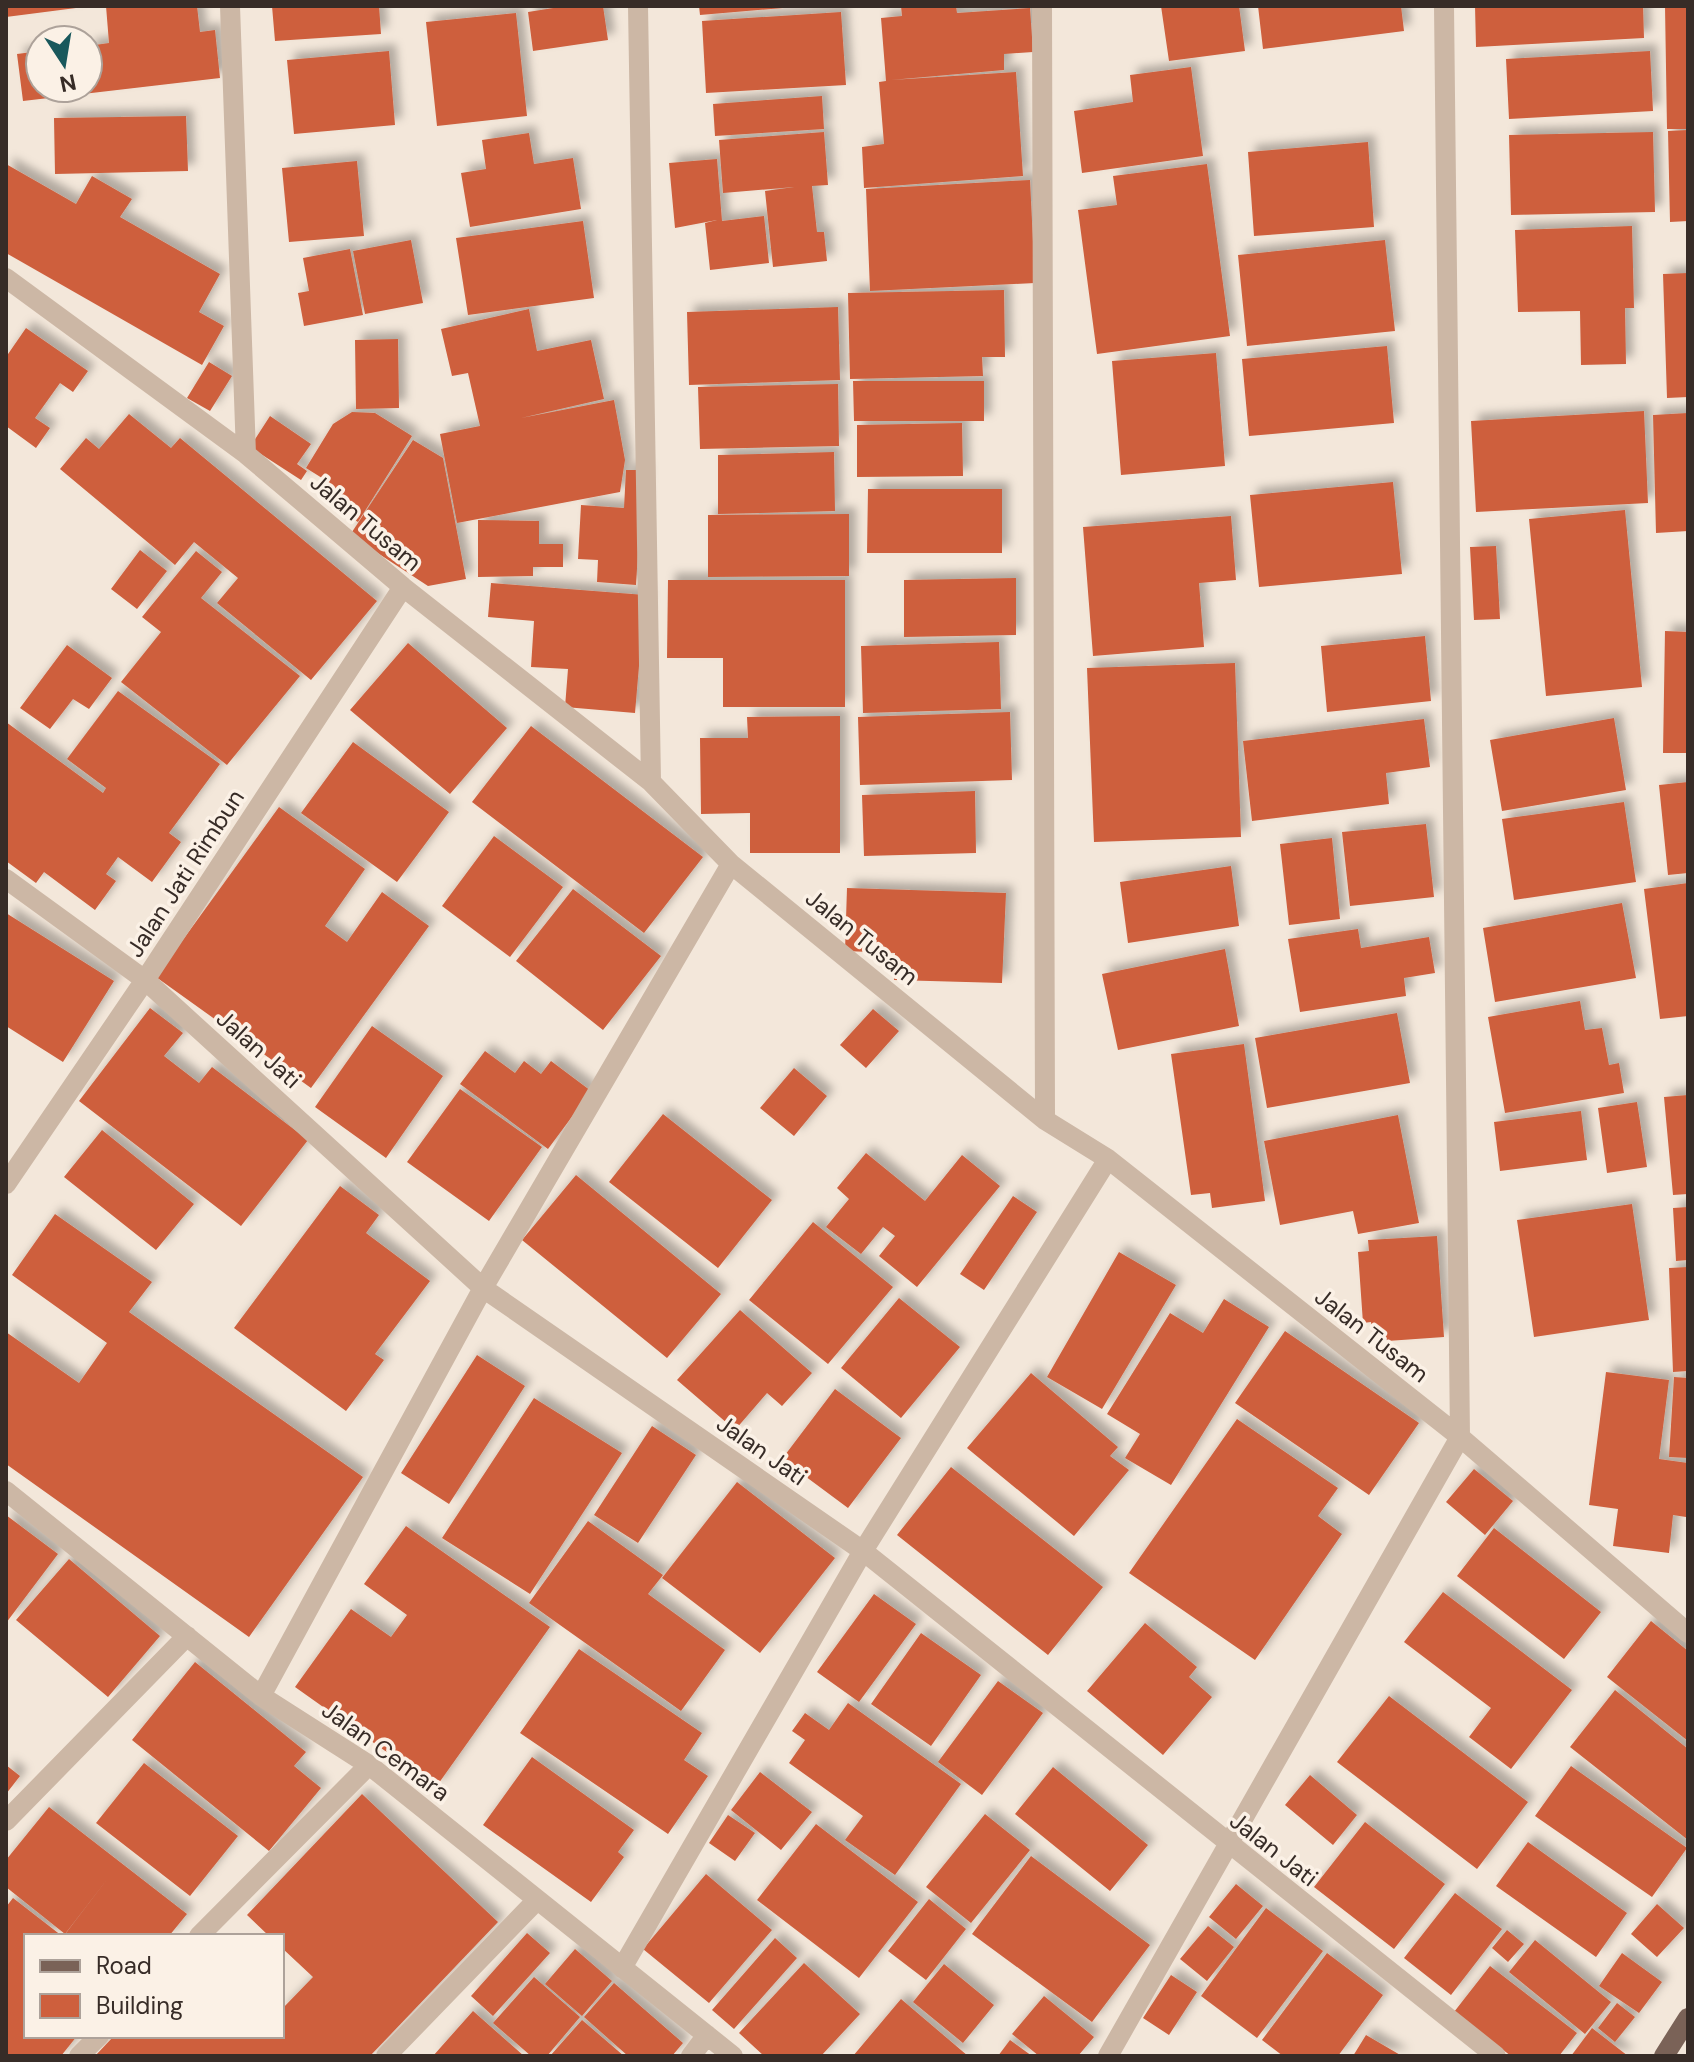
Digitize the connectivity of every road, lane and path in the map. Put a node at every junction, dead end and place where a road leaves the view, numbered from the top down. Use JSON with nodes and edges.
{"nodes":[{"id":1,"x":230,"y":6,"type":"edge"},
{"id":2,"x":638,"y":6,"type":"edge"},
{"id":3,"x":1042,"y":6,"type":"edge"},
{"id":4,"x":1444,"y":6,"type":"edge"},
{"id":5,"x":6,"y":278,"type":"edge"},
{"id":6,"x":246,"y":454,"type":"junction"},
{"id":7,"x":403,"y":587,"type":"junction"},
{"id":8,"x":651,"y":782,"type":"junction"},
{"id":9,"x":731,"y":864,"type":"junction"},
{"id":10,"x":6,"y":879,"type":"edge"},
{"id":11,"x":145,"y":980,"type":"junction"},
{"id":12,"x":1045,"y":1120,"type":"junction"},
{"id":13,"x":1108,"y":1159,"type":"junction"},
{"id":14,"x":6,"y":1184,"type":"edge"},
{"id":15,"x":483,"y":1288,"type":"junction"},
{"id":16,"x":1460,"y":1437,"type":"junction"},
{"id":17,"x":6,"y":1491,"type":"edge"},
{"id":18,"x":863,"y":1551,"type":"junction"},
{"id":19,"x":1688,"y":1633,"type":"edge"},
{"id":20,"x":187,"y":1636,"type":"junction"},
{"id":21,"x":261,"y":1696,"type":"junction"},
{"id":22,"x":369,"y":1765,"type":"junction"},
{"id":23,"x":6,"y":1821,"type":"edge"},
{"id":24,"x":1226,"y":1843,"type":"junction"},
{"id":25,"x":537,"y":1900,"type":"junction"},
{"id":26,"x":201,"y":1934,"type":"edge"},
{"id":27,"x":622,"y":1968,"type":"junction"},
{"id":28,"x":1688,"y":2018,"type":"edge"},
{"id":29,"x":707,"y":2035,"type":"junction"},
{"id":30,"x":97,"y":2038,"type":"edge"},
{"id":31,"x":79,"y":2056,"type":"edge"},
{"id":32,"x":386,"y":2056,"type":"edge"},
{"id":33,"x":691,"y":2056,"type":"edge"},
{"id":34,"x":733,"y":2056,"type":"edge"},
{"id":35,"x":1108,"y":2056,"type":"edge"},
{"id":36,"x":1496,"y":2056,"type":"edge"},
{"id":37,"x":1664,"y":2056,"type":"edge"}],
"edges":[{"from":1,"to":6,"type":"street"},
{"from":2,"to":8,"type":"street"},
{"from":3,"to":12,"type":"street"},
{"from":4,"to":16,"type":"street"},
{"from":5,"to":6,"type":"street","name":"Jalan Tusam"},
{"from":6,"to":7,"type":"street","name":"Jalan Tusam"},
{"from":7,"to":8,"type":"street","name":"Jalan Tusam"},
{"from":7,"to":11,"type":"street","name":"Jalan Jati Rimbun"},
{"from":8,"to":9,"type":"street","name":"Jalan Tusam"},
{"from":9,"to":12,"type":"street","name":"Jalan Tusam"},
{"from":9,"to":15,"type":"street"},
{"from":10,"to":11,"type":"street","name":"Jalan Jati"},
{"from":11,"to":14,"type":"street","name":"Jalan Jati Rimbun"},
{"from":11,"to":15,"type":"street","name":"Jalan Jati"},
{"from":12,"to":13,"type":"street","name":"Jalan Tusam"},
{"from":13,"to":16,"type":"street","name":"Jalan Tusam"},
{"from":13,"to":18,"type":"street"},
{"from":15,"to":18,"type":"street","name":"Jalan Jati"},
{"from":15,"to":21,"type":"street"},
{"from":16,"to":19,"type":"street","name":"Jalan Tusam"},
{"from":16,"to":24,"type":"street"},
{"from":17,"to":20,"type":"street","name":"Jalan Cemara"},
{"from":18,"to":24,"type":"street","name":"Jalan Jati"},
{"from":18,"to":27,"type":"street"},
{"from":20,"to":21,"type":"street","name":"Jalan Cemara"},
{"from":20,"to":23,"type":"street"},
{"from":21,"to":22,"type":"street","name":"Jalan Cemara"},
{"from":22,"to":25,"type":"street","name":"Jalan Cemara"},
{"from":22,"to":26,"type":"street"},
{"from":24,"to":35,"type":"street"},
{"from":24,"to":36,"type":"street","name":"Jalan Jati"},
{"from":25,"to":27,"type":"street","name":"Jalan Cemara"},
{"from":25,"to":32,"type":"street"},
{"from":27,"to":29,"type":"street","name":"Jalan Cemara"},
{"from":28,"to":37,"type":"main road"},
{"from":29,"to":33,"type":"street"},
{"from":29,"to":34,"type":"street","name":"Jalan Cemara"},
{"from":30,"to":31,"type":"street"}]}
